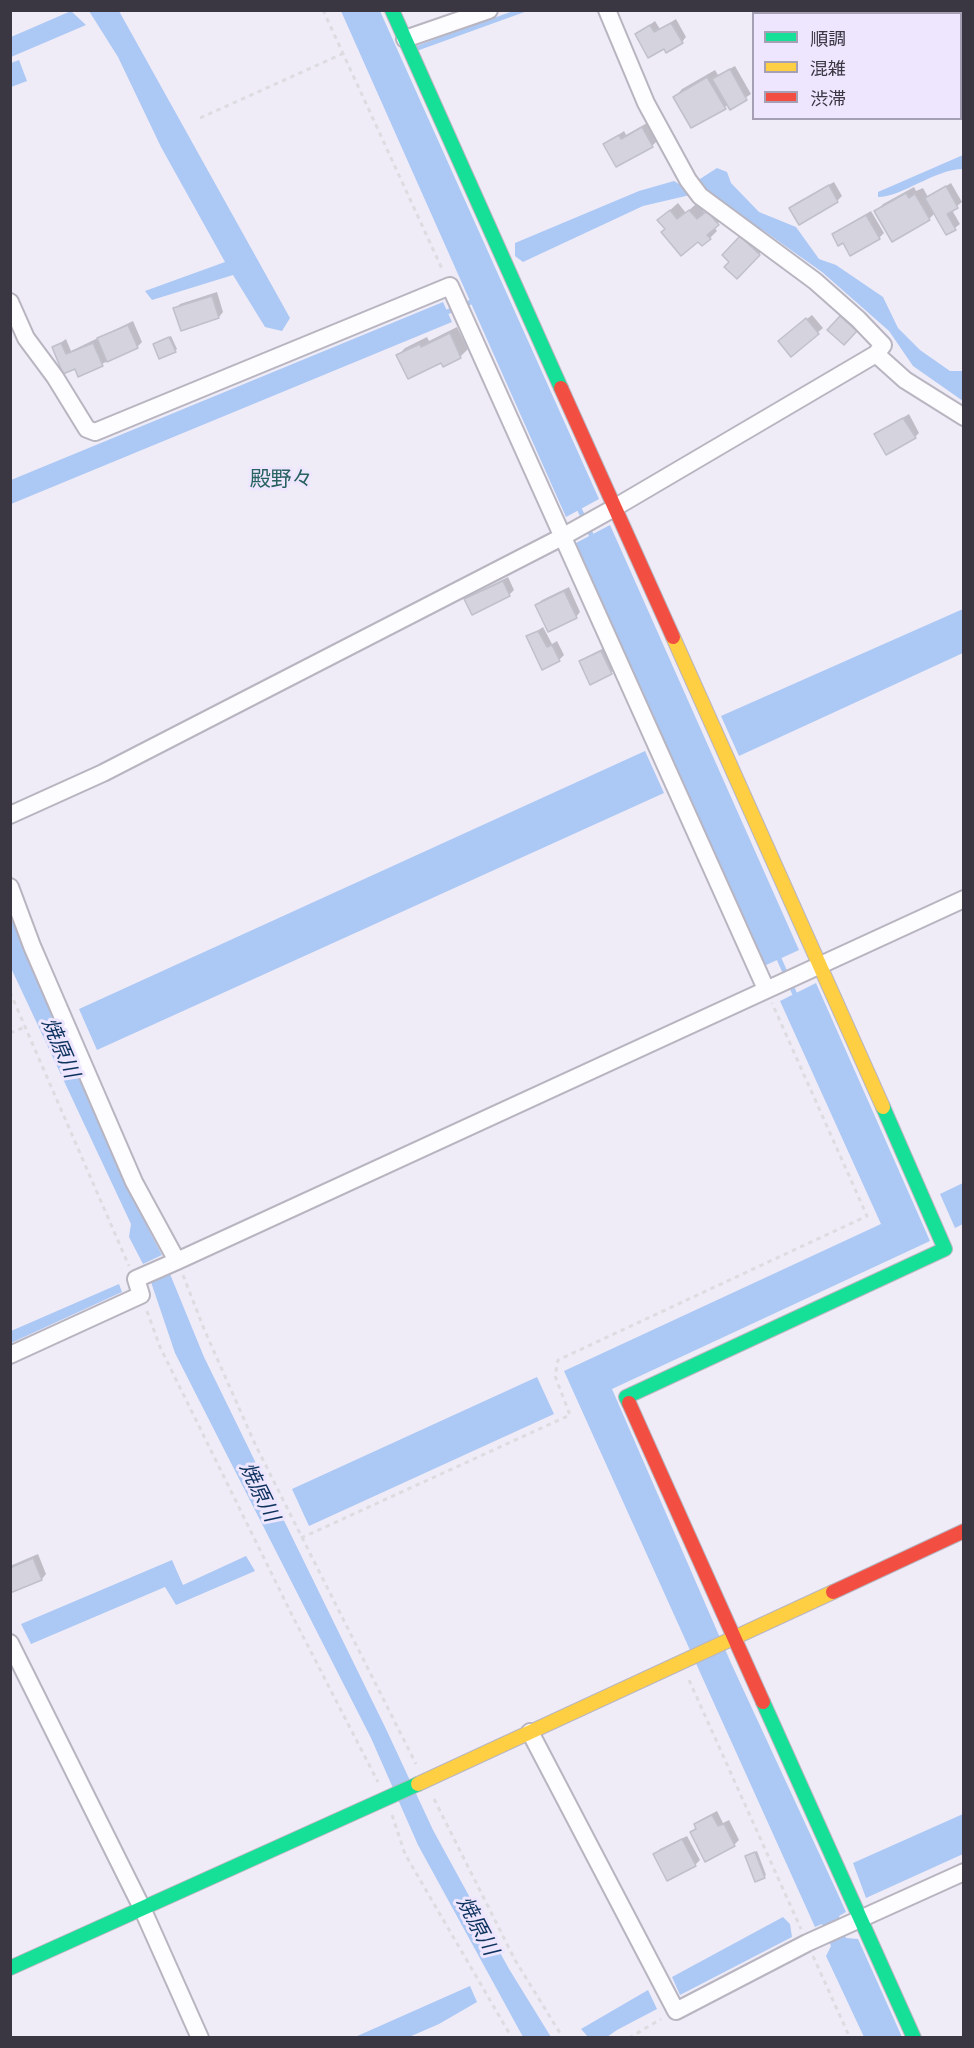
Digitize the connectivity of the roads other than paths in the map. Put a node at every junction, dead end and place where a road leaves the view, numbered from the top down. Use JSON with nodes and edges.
{"nodes":[{"id":1,"x":392,"y":10,"type":"edge"},
{"id":2,"x":489,"y":10,"type":"edge"},
{"id":3,"x":607,"y":10,"type":"edge"},
{"id":4,"x":409,"y":48,"type":"junction"},
{"id":5,"x":10,"y":302,"type":"edge"},
{"id":6,"x":876,"y":354,"type":"junction"},
{"id":7,"x":963,"y":417,"type":"edge"},
{"id":8,"x":614,"y":508,"type":"junction"},
{"id":9,"x":562,"y":537,"type":"junction"},
{"id":10,"x":10,"y":815,"type":"edge"},
{"id":11,"x":10,"y":887,"type":"edge"},
{"id":12,"x":963,"y":899,"type":"edge"},
{"id":13,"x":818,"y":966,"type":"junction"},
{"id":14,"x":768,"y":988,"type":"junction"},
{"id":15,"x":173,"y":1262,"type":"junction"},
{"id":16,"x":10,"y":1355,"type":"edge"},
{"id":17,"x":963,"y":1531,"type":"edge"},
{"id":18,"x":733,"y":1638,"type":"junction"},
{"id":19,"x":10,"y":1643,"type":"edge"},
{"id":20,"x":530,"y":1732,"type":"junction"},
{"id":21,"x":963,"y":1872,"type":"edge"},
{"id":22,"x":142,"y":1908,"type":"junction"},
{"id":23,"x":854,"y":1922,"type":"junction"},
{"id":24,"x":10,"y":1968,"type":"edge"},
{"id":25,"x":200,"y":2037,"type":"edge"},
{"id":26,"x":914,"y":2037,"type":"edge"}],
"edges":[{"from":1,"to":4,"type":"street"},
{"from":2,"to":4,"type":"street"},
{"from":3,"to":6,"type":"street"},
{"from":4,"to":8,"type":"street"},
{"from":5,"to":9,"type":"street"},
{"from":6,"to":7,"type":"street"},
{"from":6,"to":8,"type":"street"},
{"from":8,"to":9,"type":"street"},
{"from":8,"to":13,"type":"street"},
{"from":9,"to":10,"type":"street"},
{"from":9,"to":14,"type":"street"},
{"from":11,"to":15,"type":"street"},
{"from":12,"to":13,"type":"street"},
{"from":13,"to":14,"type":"street"},
{"from":13,"to":18,"type":"street"},
{"from":14,"to":15,"type":"street"},
{"from":15,"to":16,"type":"street"},
{"from":17,"to":18,"type":"street"},
{"from":18,"to":20,"type":"street"},
{"from":18,"to":23,"type":"street"},
{"from":19,"to":22,"type":"street"},
{"from":20,"to":22,"type":"street"},
{"from":20,"to":23,"type":"street"},
{"from":21,"to":23,"type":"street"},
{"from":22,"to":24,"type":"street"},
{"from":22,"to":25,"type":"street"},
{"from":23,"to":26,"type":"street"}]}
